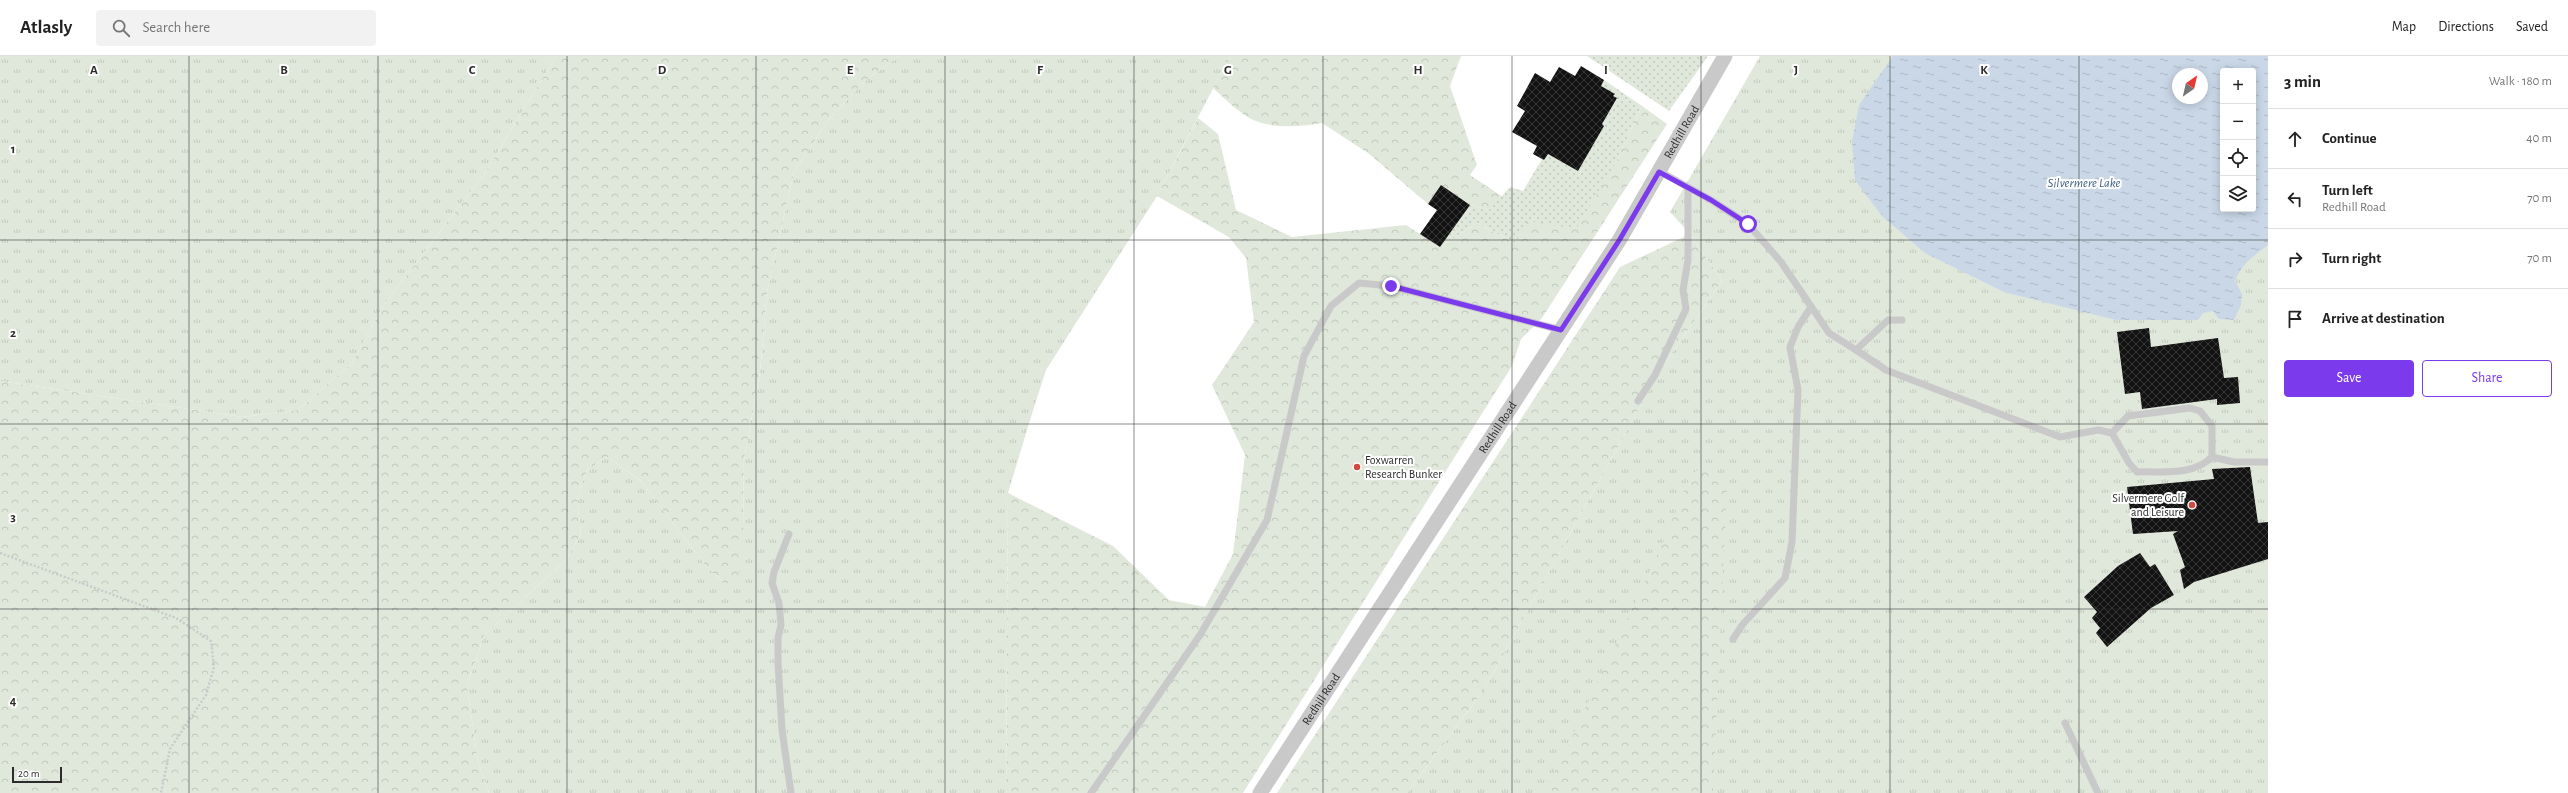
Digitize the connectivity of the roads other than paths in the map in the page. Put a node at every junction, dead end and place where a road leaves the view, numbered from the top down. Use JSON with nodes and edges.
{"nodes":[{"id":1,"x":1725,"y":56,"type":"edge"},
{"id":2,"x":1659,"y":172,"type":"junction"},
{"id":3,"x":1688,"y":188,"type":"junction"},
{"id":4,"x":1811,"y":307,"type":"junction"},
{"id":5,"x":1902,"y":320,"type":"dead end"},
{"id":6,"x":1561,"y":330,"type":"junction"},
{"id":7,"x":1856,"y":350,"type":"junction"},
{"id":8,"x":1638,"y":401,"type":"dead end"},
{"id":9,"x":2112,"y":433,"type":"junction"},
{"id":10,"x":2212,"y":457,"type":"junction"},
{"id":11,"x":2268,"y":462,"type":"edge"},
{"id":12,"x":789,"y":534,"type":"dead end"},
{"id":13,"x":1733,"y":639,"type":"dead end"},
{"id":14,"x":2065,"y":723,"type":"dead end"},
{"id":15,"x":791,"y":793,"type":"edge"},
{"id":16,"x":1091,"y":793,"type":"edge"},
{"id":17,"x":1260,"y":793,"type":"edge"},
{"id":18,"x":2098,"y":793,"type":"edge"}],
"edges":[{"from":1,"to":2,"type":"street","name":"Redhill Road"},
{"from":2,"to":3,"type":"lane"},
{"from":2,"to":6,"type":"street","name":"Redhill Road"},
{"from":3,"to":4,"type":"lane"},
{"from":3,"to":8,"type":"lane"},
{"from":4,"to":7,"type":"lane"},
{"from":4,"to":13,"type":"lane"},
{"from":5,"to":7,"type":"lane"},
{"from":6,"to":16,"type":"lane"},
{"from":6,"to":17,"type":"street","name":"Redhill Road"},
{"from":7,"to":9,"type":"lane"},
{"from":9,"to":10,"type":"lane"},
{"from":9,"to":10,"type":"lane"},
{"from":10,"to":11,"type":"lane"},
{"from":12,"to":15,"type":"lane"},
{"from":14,"to":18,"type":"lane"}]}
